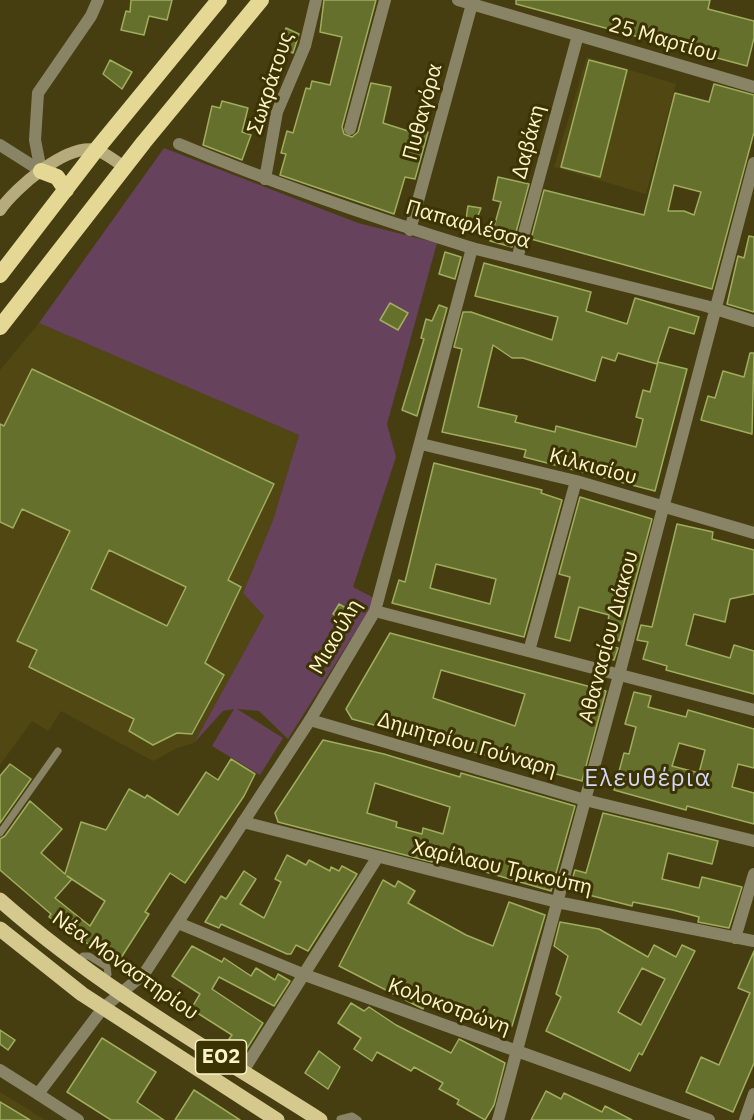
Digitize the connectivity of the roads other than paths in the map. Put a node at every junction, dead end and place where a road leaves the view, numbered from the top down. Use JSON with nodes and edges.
{"nodes":[{"id":1,"x":98,"y":0,"type":"edge"},
{"id":2,"x":219,"y":0,"type":"edge"},
{"id":3,"x":261,"y":0,"type":"edge"},
{"id":4,"x":316,"y":0,"type":"edge"},
{"id":5,"x":385,"y":0,"type":"edge"},
{"id":6,"x":458,"y":0,"type":"edge"},
{"id":7,"x":472,"y":4,"type":"junction"},
{"id":8,"x":578,"y":35,"type":"junction"},
{"id":9,"x":754,"y":87,"type":"edge"},
{"id":10,"x":350,"y":129,"type":"dead end"},
{"id":11,"x":179,"y":144,"type":"dead end"},
{"id":12,"x":0,"y":146,"type":"edge"},
{"id":13,"x":96,"y":150,"type":"junction"},
{"id":14,"x":754,"y":163,"type":"edge"},
{"id":15,"x":125,"y":167,"type":"junction"},
{"id":16,"x":41,"y":171,"type":"junction"},
{"id":17,"x":265,"y":179,"type":"junction"},
{"id":18,"x":66,"y":190,"type":"junction"},
{"id":19,"x":0,"y":210,"type":"edge"},
{"id":20,"x":410,"y":230,"type":"junction"},
{"id":21,"x":472,"y":248,"type":"junction"},
{"id":22,"x":517,"y":259,"type":"junction"},
{"id":23,"x":0,"y":275,"type":"edge"},
{"id":24,"x":716,"y":309,"type":"junction"},
{"id":25,"x":754,"y":321,"type":"edge"},
{"id":26,"x":0,"y":327,"type":"edge"},
{"id":27,"x":421,"y":444,"type":"junction"},
{"id":28,"x":576,"y":482,"type":"junction"},
{"id":29,"x":664,"y":506,"type":"junction"},
{"id":30,"x":754,"y":532,"type":"edge"},
{"id":31,"x":375,"y":611,"type":"junction"},
{"id":32,"x":529,"y":651,"type":"junction"},
{"id":33,"x":619,"y":675,"type":"junction"},
{"id":34,"x":754,"y":710,"type":"edge"},
{"id":35,"x":310,"y":720,"type":"junction"},
{"id":36,"x":58,"y":751,"type":"dead end"},
{"id":37,"x":585,"y":800,"type":"junction"},
{"id":38,"x":243,"y":822,"type":"junction"},
{"id":39,"x":0,"y":832,"type":"edge"},
{"id":40,"x":754,"y":841,"type":"edge"},
{"id":41,"x":376,"y":858,"type":"junction"},
{"id":42,"x":754,"y":874,"type":"edge"},
{"id":43,"x":0,"y":900,"type":"edge"},
{"id":44,"x":557,"y":902,"type":"junction"},
{"id":45,"x":178,"y":923,"type":"junction"},
{"id":46,"x":0,"y":929,"type":"edge"},
{"id":47,"x":735,"y":938,"type":"junction"},
{"id":48,"x":754,"y":941,"type":"edge"},
{"id":49,"x":82,"y":957,"type":"dead end"},
{"id":50,"x":108,"y":974,"type":"dead end"},
{"id":51,"x":305,"y":975,"type":"junction"},
{"id":52,"x":121,"y":993,"type":"junction"},
{"id":53,"x":103,"y":1008,"type":"junction"},
{"id":54,"x":517,"y":1053,"type":"junction"},
{"id":55,"x":0,"y":1070,"type":"edge"},
{"id":56,"x":243,"y":1071,"type":"junction"},
{"id":57,"x":38,"y":1094,"type":"junction"},
{"id":58,"x":754,"y":1094,"type":"edge"},
{"id":59,"x":340,"y":1119,"type":"edge"},
{"id":60,"x":78,"y":1120,"type":"edge"},
{"id":61,"x":277,"y":1120,"type":"edge"},
{"id":62,"x":320,"y":1120,"type":"edge"},
{"id":63,"x":358,"y":1120,"type":"edge"},
{"id":64,"x":498,"y":1120,"type":"edge"},
{"id":65,"x":710,"y":1120,"type":"edge"},
{"id":66,"x":746,"y":1120,"type":"edge"}],
"edges":[{"from":1,"to":16,"type":"street"},
{"from":2,"to":13,"type":"highway"},
{"from":3,"to":15,"type":"highway"},
{"from":4,"to":17,"type":"street","name":"Σωκράτους"},
{"from":5,"to":10,"type":"street"},
{"from":6,"to":7,"type":"street","name":"25 Μαρτίου"},
{"from":7,"to":8,"type":"street","name":"25 Μαρτίου"},
{"from":7,"to":20,"type":"street","name":"Πυθαγόρα"},
{"from":8,"to":9,"type":"street","name":"25 Μαρτίου"},
{"from":8,"to":22,"type":"street","name":"Δαβάκη"},
{"from":11,"to":17,"type":"street","name":"Παπαφλέσσα"},
{"from":12,"to":16,"type":"street"},
{"from":13,"to":15,"type":"main road"},
{"from":13,"to":16,"type":"main road"},
{"from":13,"to":18,"type":"highway"},
{"from":14,"to":24,"type":"street","name":"Αθανασίου Διάκου"},
{"from":15,"to":26,"type":"highway"},
{"from":16,"to":18,"type":"highway"},
{"from":16,"to":19,"type":"main road"},
{"from":17,"to":20,"type":"street","name":"Παπαφλέσσα"},
{"from":18,"to":23,"type":"highway"},
{"from":20,"to":21,"type":"street","name":"Παπαφλέσσα"},
{"from":21,"to":22,"type":"street","name":"Παπαφλέσσα"},
{"from":21,"to":27,"type":"street","name":"Μιαούλη"},
{"from":22,"to":24,"type":"street","name":"Παπαφλέσσα"},
{"from":24,"to":25,"type":"street","name":"Παπαφλέσσα"},
{"from":24,"to":29,"type":"street","name":"Αθανασίου Διάκου"},
{"from":27,"to":28,"type":"street","name":"Κιλκισίου"},
{"from":27,"to":31,"type":"street","name":"Μιαούλη"},
{"from":28,"to":29,"type":"street","name":"Κιλκισίου"},
{"from":28,"to":32,"type":"street"},
{"from":29,"to":30,"type":"street","name":"Κιλκισίου"},
{"from":29,"to":33,"type":"street","name":"Αθανασίου Διάκου"},
{"from":31,"to":32,"type":"street"},
{"from":31,"to":35,"type":"street","name":"Μιαούλη"},
{"from":32,"to":33,"type":"street"},
{"from":33,"to":34,"type":"street"},
{"from":33,"to":37,"type":"street","name":"Αθανασίου Διάκου"},
{"from":35,"to":37,"type":"street","name":"Δημητρίου Γούναρη"},
{"from":35,"to":38,"type":"street","name":"Μιαούλη"},
{"from":36,"to":39,"type":"lane"},
{"from":37,"to":40,"type":"street","name":"Δημητρίου Γούναρη"},
{"from":37,"to":44,"type":"street","name":"Αθανασίου Διάκου"},
{"from":38,"to":41,"type":"street","name":"Χαρίλαου Τρικούπη"},
{"from":38,"to":45,"type":"street","name":"Μιαούλη"},
{"from":41,"to":44,"type":"street","name":"Χαρίλαου Τρικούπη"},
{"from":41,"to":51,"type":"street"},
{"from":42,"to":47,"type":"street"},
{"from":43,"to":52,"type":"main road","name":"Νέα Μοναστηρίου","number":"ΕΟ2"},
{"from":44,"to":47,"type":"street","name":"Χαρίλαου Τρικούπη"},
{"from":44,"to":54,"type":"street","name":"Αθανασίου Διάκου"},
{"from":45,"to":51,"type":"street","name":"Κολοκοτρώνη"},
{"from":45,"to":52,"type":"street","name":"Μιαούλη"},
{"from":46,"to":53,"type":"main road","name":"Νέα Μοναστηρίου","number":"ΕΟ2"},
{"from":47,"to":48,"type":"street","name":"Χαρίλαου Τρικούπη"},
{"from":49,"to":50,"type":"lane"},
{"from":51,"to":54,"type":"street","name":"Κολοκοτρώνη"},
{"from":51,"to":56,"type":"street"},
{"from":52,"to":53,"type":"street","name":"Μιαούλη"},
{"from":52,"to":56,"type":"main road","name":"Νέα Μοναστηρίου","number":"ΕΟ2"},
{"from":53,"to":57,"type":"street","name":"Μιαούλη"},
{"from":53,"to":61,"type":"main road","name":"Νέα Μοναστηρίου","number":"ΕΟ2"},
{"from":54,"to":64,"type":"street","name":"Αθανασίου Διάκου"},
{"from":54,"to":65,"type":"street","name":"Κολοκοτρώνη"},
{"from":55,"to":57,"type":"street"},
{"from":56,"to":62,"type":"main road","name":"Νέα Μοναστηρίου","number":"ΕΟ2"},
{"from":57,"to":60,"type":"street"},
{"from":58,"to":66,"type":"street"},
{"from":59,"to":63,"type":"lane"}]}
